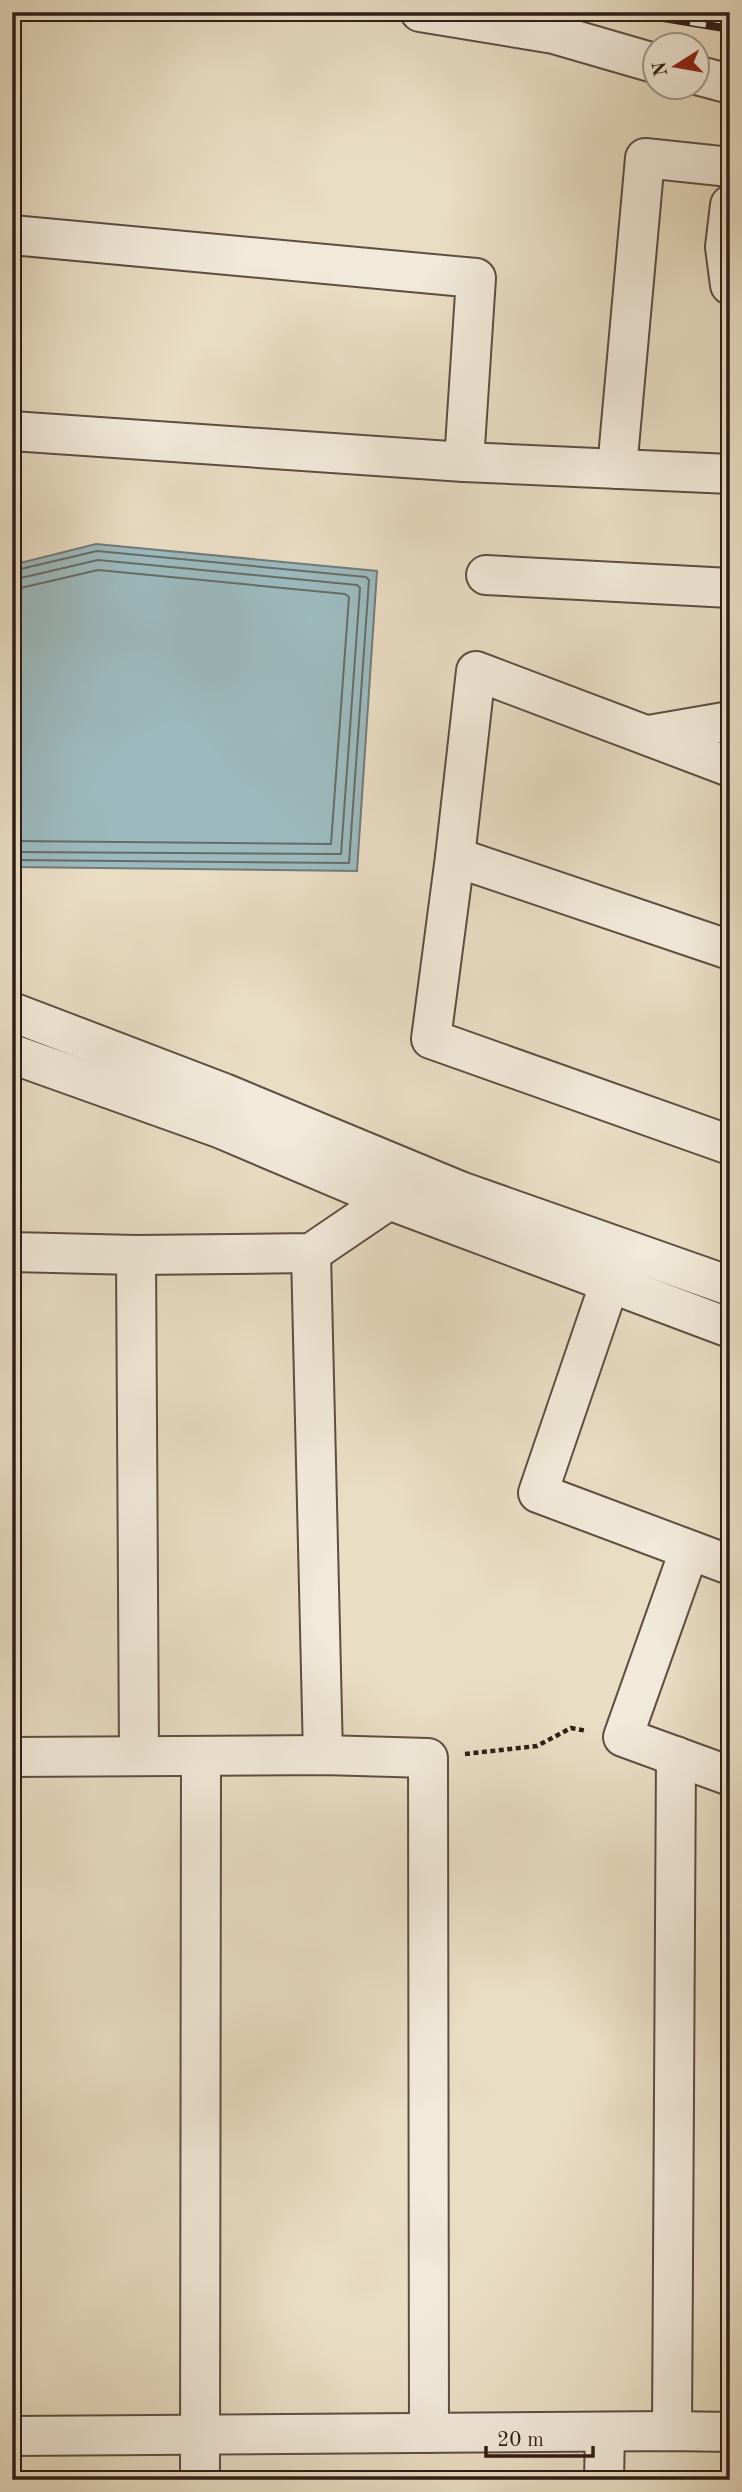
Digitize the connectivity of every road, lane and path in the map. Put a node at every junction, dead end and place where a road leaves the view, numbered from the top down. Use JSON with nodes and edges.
{"nodes":[{"id":1,"x":420,"y":12,"type":"edge"},
{"id":2,"x":640,"y":59,"type":"edge"},
{"id":3,"x":710,"y":79,"type":"edge"},
{"id":4,"x":730,"y":84,"type":"edge"},
{"id":5,"x":730,"y":167,"type":"edge"},
{"id":6,"x":730,"y":205,"type":"edge"},
{"id":7,"x":12,"y":235,"type":"edge"},
{"id":8,"x":730,"y":285,"type":"edge"},
{"id":9,"x":12,"y":431,"type":"edge"},
{"id":10,"x":464,"y":463,"type":"junction"},
{"id":11,"x":617,"y":469,"type":"junction"},
{"id":12,"x":730,"y":474,"type":"edge"},
{"id":13,"x":486,"y":575,"type":"dead end"},
{"id":14,"x":730,"y":588,"type":"edge"},
{"id":15,"x":730,"y":722,"type":"edge"},
{"id":16,"x":647,"y":736,"type":"junction"},
{"id":17,"x":730,"y":767,"type":"edge"},
{"id":18,"x":455,"y":857,"type":"junction"},
{"id":19,"x":730,"y":950,"type":"edge"},
{"id":20,"x":12,"y":1012,"type":"edge"},
{"id":21,"x":12,"y":1054,"type":"edge"},
{"id":22,"x":730,"y":1145,"type":"edge"},
{"id":23,"x":389,"y":1200,"type":"junction"},
{"id":24,"x":12,"y":1252,"type":"edge"},
{"id":25,"x":311,"y":1253,"type":"junction"},
{"id":26,"x":136,"y":1255,"type":"junction"},
{"id":27,"x":610,"y":1282,"type":"junction"},
{"id":28,"x":730,"y":1286,"type":"edge"},
{"id":29,"x":730,"y":1328,"type":"edge"},
{"id":30,"x":689,"y":1551,"type":"junction"},
{"id":31,"x":730,"y":1565,"type":"edge"},
{"id":32,"x":623,"y":1737,"type":"junction"},
{"id":33,"x":139,"y":1755,"type":"junction"},
{"id":34,"x":323,"y":1755,"type":"junction"},
{"id":35,"x":676,"y":1756,"type":"junction"},
{"id":36,"x":12,"y":1757,"type":"edge"},
{"id":37,"x":201,"y":1757,"type":"junction"},
{"id":38,"x":428,"y":1758,"type":"junction"},
{"id":39,"x":730,"y":1776,"type":"edge"},
{"id":40,"x":672,"y":2431,"type":"junction"},
{"id":41,"x":605,"y":2432,"type":"junction"},
{"id":42,"x":730,"y":2432,"type":"edge"},
{"id":43,"x":429,"y":2433,"type":"junction"},
{"id":44,"x":200,"y":2435,"type":"junction"},
{"id":45,"x":12,"y":2436,"type":"edge"},
{"id":46,"x":200,"y":2480,"type":"edge"},
{"id":47,"x":604,"y":2480,"type":"edge"}],
"edges":[{"from":1,"to":2,"type":"street"},
{"from":3,"to":4,"type":"street"},
{"from":5,"to":11,"type":"street"},
{"from":6,"to":8,"type":"street"},
{"from":7,"to":10,"type":"street"},
{"from":9,"to":10,"type":"street"},
{"from":10,"to":11,"type":"street"},
{"from":11,"to":12,"type":"street"},
{"from":13,"to":14,"type":"street"},
{"from":15,"to":16,"type":"street"},
{"from":16,"to":17,"type":"street"},
{"from":16,"to":18,"type":"street"},
{"from":18,"to":19,"type":"street"},
{"from":18,"to":22,"type":"street"},
{"from":20,"to":28,"type":"street"},
{"from":21,"to":23,"type":"street"},
{"from":23,"to":25,"type":"street"},
{"from":23,"to":27,"type":"street"},
{"from":24,"to":26,"type":"street"},
{"from":25,"to":26,"type":"street"},
{"from":25,"to":34,"type":"street"},
{"from":26,"to":33,"type":"street"},
{"from":27,"to":29,"type":"street"},
{"from":27,"to":30,"type":"street"},
{"from":30,"to":31,"type":"street"},
{"from":30,"to":32,"type":"street"},
{"from":32,"to":35,"type":"street"},
{"from":32,"to":38,"type":"path"},
{"from":33,"to":36,"type":"street"},
{"from":33,"to":37,"type":"street"},
{"from":34,"to":37,"type":"street"},
{"from":34,"to":38,"type":"street"},
{"from":35,"to":39,"type":"street"},
{"from":35,"to":40,"type":"street"},
{"from":37,"to":44,"type":"street"},
{"from":38,"to":43,"type":"street"},
{"from":40,"to":41,"type":"street"},
{"from":40,"to":42,"type":"street"},
{"from":41,"to":43,"type":"street"},
{"from":41,"to":47,"type":"street"},
{"from":43,"to":44,"type":"street"},
{"from":44,"to":45,"type":"street"},
{"from":44,"to":46,"type":"street"}]}
